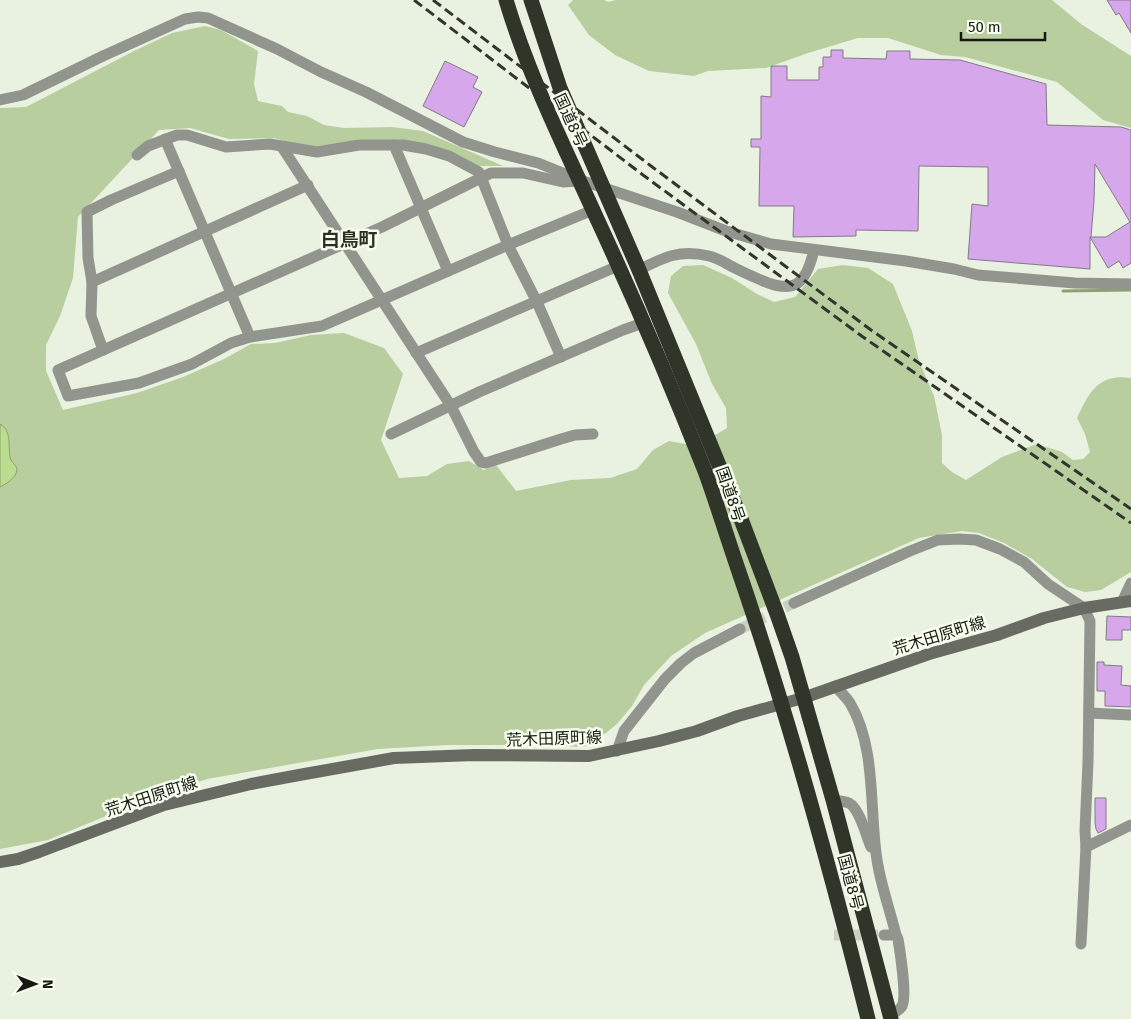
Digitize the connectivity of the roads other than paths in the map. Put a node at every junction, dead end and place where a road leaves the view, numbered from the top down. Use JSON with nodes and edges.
{"nodes":[{"id":1,"x":506,"y":0,"type":"edge"},
{"id":2,"x":531,"y":0,"type":"edge"},
{"id":3,"x":0,"y":100,"type":"edge"},
{"id":4,"x":165,"y":139,"type":"junction"},
{"id":5,"x":394,"y":145,"type":"junction"},
{"id":6,"x":282,"y":147,"type":"junction"},
{"id":7,"x":136,"y":155,"type":"dead end"},
{"id":8,"x":178,"y":171,"type":"junction"},
{"id":9,"x":482,"y":179,"type":"junction"},
{"id":10,"x":583,"y":181,"type":"junction"},
{"id":11,"x":308,"y":185,"type":"junction"},
{"id":12,"x":420,"y":208,"type":"junction"},
{"id":13,"x":596,"y":216,"type":"junction"},
{"id":14,"x":204,"y":231,"type":"junction"},
{"id":15,"x":346,"y":243,"type":"junction"},
{"id":16,"x":508,"y":245,"type":"junction"},
{"id":17,"x":814,"y":250,"type":"junction"},
{"id":18,"x":618,"y":266,"type":"junction"},
{"id":19,"x":639,"y":270,"type":"junction"},
{"id":20,"x":448,"y":271,"type":"junction"},
{"id":21,"x":92,"y":282,"type":"junction"},
{"id":22,"x":1131,"y":284,"type":"edge"},
{"id":23,"x":230,"y":293,"type":"junction"},
{"id":24,"x":382,"y":300,"type":"junction"},
{"id":25,"x":536,"y":302,"type":"junction"},
{"id":26,"x":643,"y":323,"type":"junction"},
{"id":27,"x":250,"y":337,"type":"junction"},
{"id":28,"x":103,"y":350,"type":"junction"},
{"id":29,"x":416,"y":353,"type":"junction"},
{"id":30,"x":560,"y":357,"type":"junction"},
{"id":31,"x":451,"y":406,"type":"junction"},
{"id":32,"x":390,"y":434,"type":"dead end"},
{"id":33,"x":593,"y":434,"type":"dead end"},
{"id":34,"x":1131,"y":583,"type":"edge"},
{"id":35,"x":1127,"y":601,"type":"edge"},
{"id":36,"x":794,"y":603,"type":"tunnel mouth"},
{"id":37,"x":1084,"y":608,"type":"junction"},
{"id":38,"x":740,"y":629,"type":"tunnel mouth"},
{"id":39,"x":835,"y":686,"type":"junction"},
{"id":40,"x":803,"y":698,"type":"junction"},
{"id":41,"x":782,"y":704,"type":"junction"},
{"id":42,"x":1089,"y":713,"type":"junction"},
{"id":43,"x":1131,"y":715,"type":"edge"},
{"id":44,"x":617,"y":751,"type":"junction"},
{"id":45,"x":833,"y":800,"type":"junction"},
{"id":46,"x":1131,"y":825,"type":"edge"},
{"id":47,"x":1086,"y":847,"type":"junction"},
{"id":48,"x":877,"y":861,"type":"junction"},
{"id":49,"x":0,"y":862,"type":"edge"},
{"id":50,"x":1081,"y":944,"type":"dead end"},
{"id":51,"x":891,"y":1017,"type":"edge"},
{"id":52,"x":868,"y":1019,"type":"edge"}],
"edges":[{"from":1,"to":13,"type":"highway","name":"国道8号"},
{"from":2,"to":19,"type":"highway","name":"国道8号"},
{"from":3,"to":10,"type":"street"},
{"from":4,"to":6,"type":"street"},
{"from":4,"to":7,"type":"street"},
{"from":4,"to":8,"type":"street"},
{"from":5,"to":6,"type":"street"},
{"from":5,"to":9,"type":"street"},
{"from":5,"to":12,"type":"street"},
{"from":6,"to":11,"type":"street"},
{"from":8,"to":14,"type":"street"},
{"from":8,"to":21,"type":"street"},
{"from":9,"to":10,"type":"street"},
{"from":9,"to":12,"type":"street"},
{"from":9,"to":16,"type":"street"},
{"from":10,"to":17,"type":"street"},
{"from":11,"to":14,"type":"street"},
{"from":11,"to":15,"type":"street"},
{"from":12,"to":15,"type":"street"},
{"from":12,"to":20,"type":"street"},
{"from":13,"to":16,"type":"street"},
{"from":13,"to":18,"type":"highway","name":"国道8号"},
{"from":14,"to":21,"type":"street"},
{"from":14,"to":23,"type":"street"},
{"from":15,"to":23,"type":"street"},
{"from":15,"to":24,"type":"street"},
{"from":16,"to":20,"type":"street"},
{"from":16,"to":25,"type":"street"},
{"from":17,"to":19,"type":"street"},
{"from":17,"to":22,"type":"street"},
{"from":18,"to":25,"type":"street"},
{"from":18,"to":26,"type":"highway","name":"国道8号"},
{"from":19,"to":40,"type":"highway","name":"国道8号"},
{"from":20,"to":24,"type":"street"},
{"from":21,"to":28,"type":"street"},
{"from":23,"to":27,"type":"street"},
{"from":23,"to":28,"type":"street"},
{"from":24,"to":27,"type":"street"},
{"from":24,"to":29,"type":"street"},
{"from":25,"to":29,"type":"street"},
{"from":25,"to":30,"type":"street"},
{"from":26,"to":30,"type":"street"},
{"from":26,"to":41,"type":"highway","name":"国道8号"},
{"from":27,"to":28,"type":"street"},
{"from":29,"to":31,"type":"street"},
{"from":30,"to":31,"type":"street"},
{"from":31,"to":32,"type":"street"},
{"from":31,"to":33,"type":"street"},
{"from":34,"to":35,"type":"street"},
{"from":35,"to":37,"type":"main road","name":"荒木田原町線"},
{"from":36,"to":37,"type":"street"},
{"from":37,"to":39,"type":"main road","name":"荒木田原町線"},
{"from":37,"to":42,"type":"street"},
{"from":38,"to":44,"type":"street"},
{"from":39,"to":40,"type":"main road","name":"荒木田原町線"},
{"from":39,"to":48,"type":"street"},
{"from":40,"to":41,"type":"main road","name":"荒木田原町線"},
{"from":40,"to":45,"type":"highway","name":"国道8号"},
{"from":41,"to":44,"type":"main road","name":"荒木田原町線"},
{"from":41,"to":52,"type":"highway","name":"国道8号"},
{"from":42,"to":43,"type":"street"},
{"from":42,"to":47,"type":"street"},
{"from":44,"to":49,"type":"main road","name":"荒木田原町線"},
{"from":45,"to":48,"type":"street"},
{"from":45,"to":51,"type":"highway","name":"国道8号"},
{"from":46,"to":47,"type":"street"},
{"from":47,"to":50,"type":"street"},
{"from":48,"to":51,"type":"street"}]}
